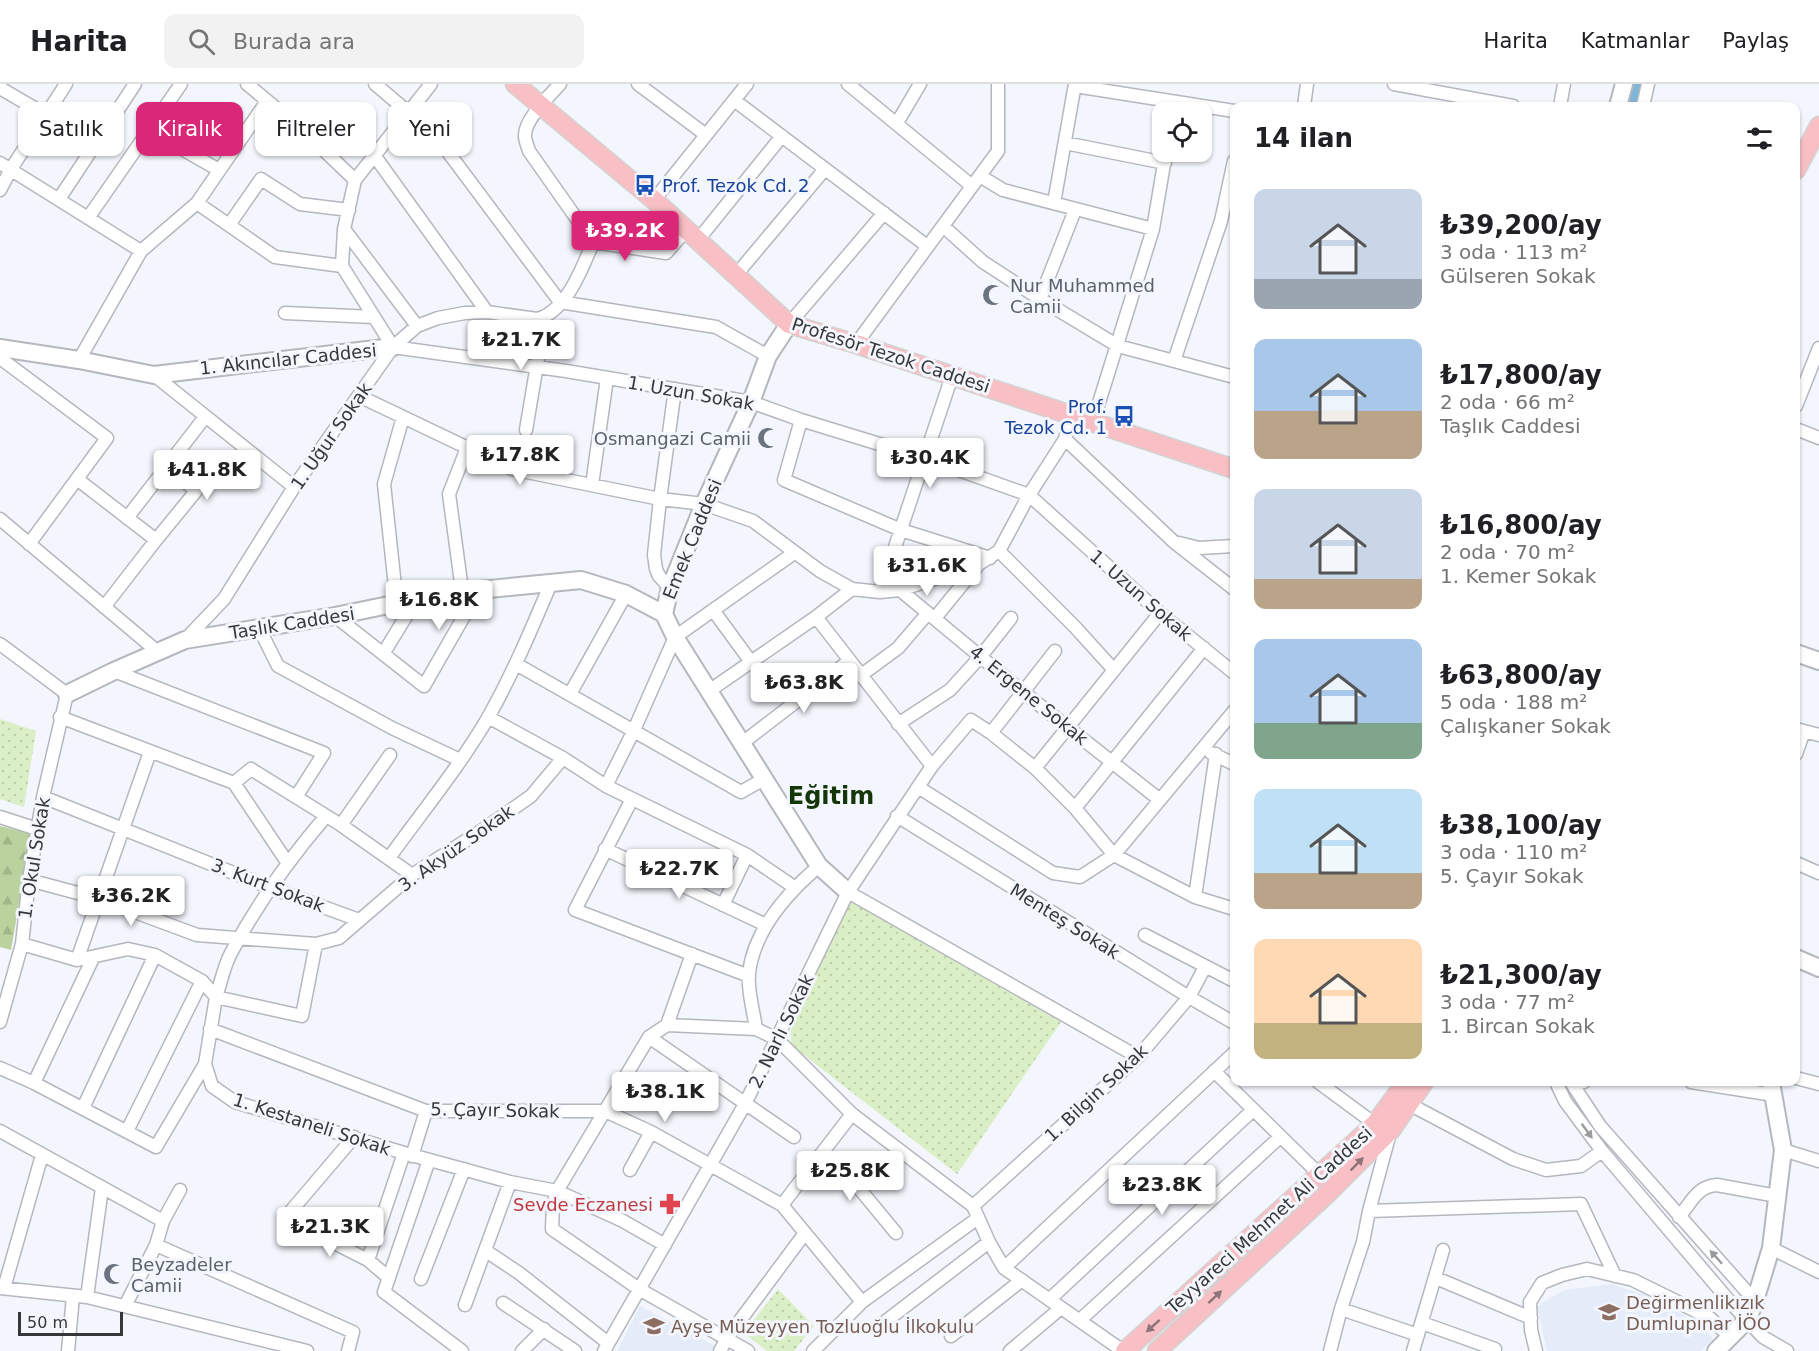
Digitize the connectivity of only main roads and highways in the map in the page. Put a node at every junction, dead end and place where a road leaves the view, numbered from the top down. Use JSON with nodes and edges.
{"nodes":[{"id":1,"x":515,"y":84,"type":"edge"},
{"id":2,"x":1819,"y":126,"type":"edge"},
{"id":3,"x":1800,"y":162,"type":"edge"},
{"id":4,"x":1230,"y":468,"type":"edge"},
{"id":5,"x":1404,"y":1086,"type":"edge"},
{"id":6,"x":1421,"y":1086,"type":"edge"},
{"id":7,"x":1383,"y":1127,"type":"junction"},
{"id":8,"x":1124,"y":1351,"type":"edge"},
{"id":9,"x":1157,"y":1351,"type":"edge"}],
"edges":[{"from":1,"to":4,"type":"main road","name":"Profesör Tezok Caddesi"},
{"from":2,"to":3,"type":"main road"},
{"from":5,"to":7,"type":"main road","name":"Teyyareci Mehmet Ali Caddesi"},
{"from":6,"to":7,"type":"main road","name":"Teyyareci Mehmet Ali Caddesi"},
{"from":7,"to":8,"type":"main road","name":"Teyyareci Mehmet Ali Caddesi","one_way":true},
{"from":9,"to":7,"type":"main road","name":"Teyyareci Mehmet Ali Caddesi","one_way":true}]}
